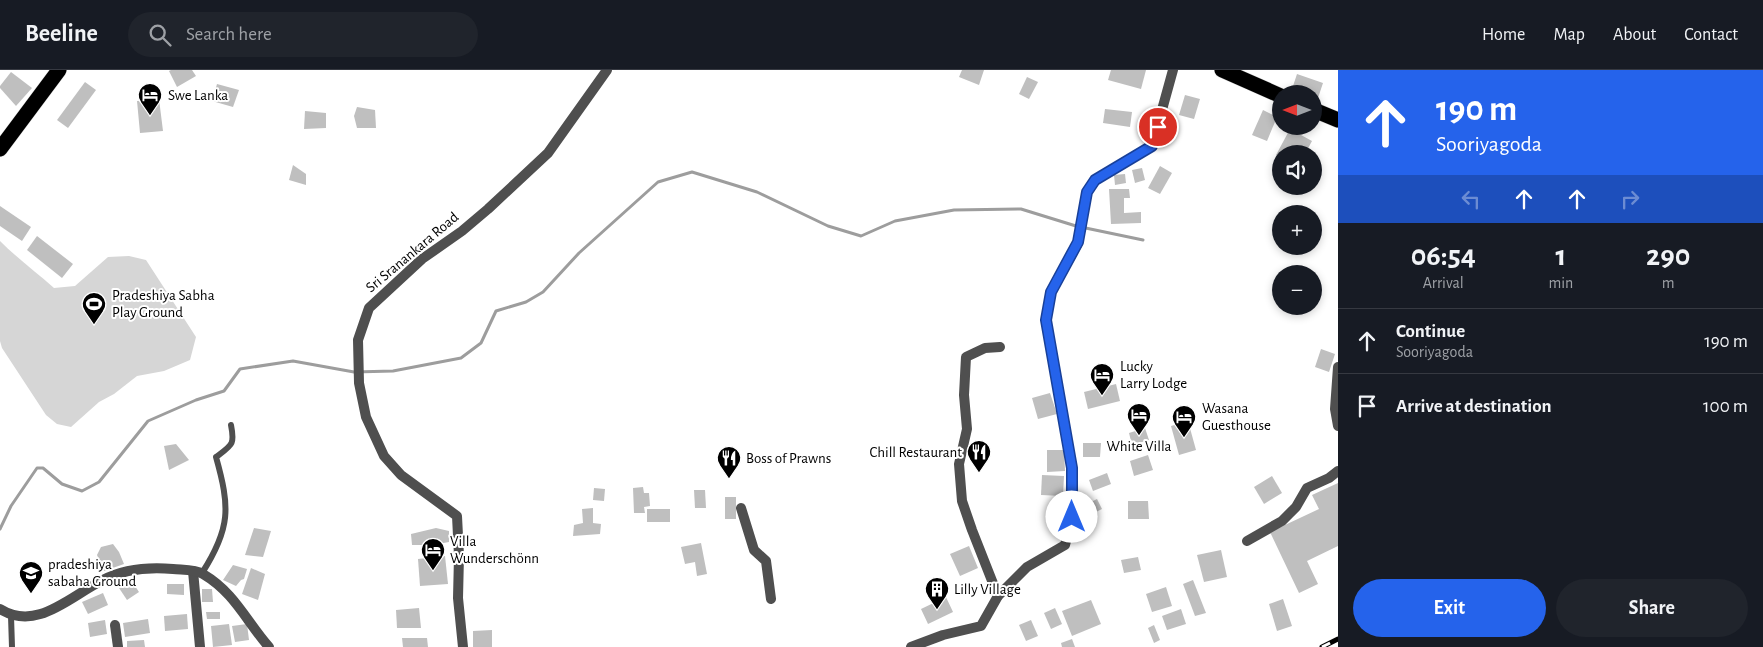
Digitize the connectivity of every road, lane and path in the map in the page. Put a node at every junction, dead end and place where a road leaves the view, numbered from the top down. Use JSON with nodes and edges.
{"nodes":[{"id":1,"x":59,"y":70,"type":"edge"},
{"id":2,"x":607,"y":70,"type":"edge"},
{"id":3,"x":1173,"y":70,"type":"edge"},
{"id":4,"x":1222,"y":70,"type":"edge"},
{"id":5,"x":1272,"y":92,"type":"edge"},
{"id":6,"x":1322,"y":113,"type":"edge"},
{"id":7,"x":1338,"y":120,"type":"edge"},
{"id":8,"x":0,"y":149,"type":"edge"},
{"id":9,"x":1000,"y":348,"type":"dead end"},
{"id":10,"x":1338,"y":367,"type":"edge"},
{"id":11,"x":231,"y":425,"type":"dead end"},
{"id":12,"x":1338,"y":426,"type":"edge"},
{"id":13,"x":1338,"y":471,"type":"edge"},
{"id":14,"x":741,"y":508,"type":"dead end"},
{"id":15,"x":1247,"y":541,"type":"dead end"},
{"id":16,"x":197,"y":572,"type":"junction"},
{"id":17,"x":998,"y":596,"type":"junction"},
{"id":18,"x":771,"y":599,"type":"dead end"},
{"id":19,"x":0,"y":609,"type":"edge"},
{"id":20,"x":11,"y":616,"type":"junction"},
{"id":21,"x":116,"y":625,"type":"dead end"},
{"id":22,"x":12,"y":647,"type":"edge"},
{"id":23,"x":118,"y":647,"type":"edge"},
{"id":24,"x":200,"y":647,"type":"edge"},
{"id":25,"x":269,"y":647,"type":"edge"},
{"id":26,"x":463,"y":647,"type":"edge"},
{"id":27,"x":911,"y":647,"type":"edge"}],
"edges":[{"from":1,"to":8,"type":"highway"},
{"from":2,"to":26,"type":"street","name":"Sri Sranankara Road"},
{"from":3,"to":17,"type":"street"},
{"from":4,"to":5,"type":"highway"},
{"from":6,"to":7,"type":"highway"},
{"from":9,"to":17,"type":"street"},
{"from":10,"to":12,"type":"street"},
{"from":11,"to":16,"type":"lane"},
{"from":13,"to":15,"type":"street"},
{"from":14,"to":18,"type":"street"},
{"from":16,"to":20,"type":"street"},
{"from":16,"to":24,"type":"street"},
{"from":16,"to":25,"type":"street"},
{"from":17,"to":27,"type":"street"},
{"from":19,"to":20,"type":"street"},
{"from":20,"to":22,"type":"lane"},
{"from":21,"to":23,"type":"street"}]}
